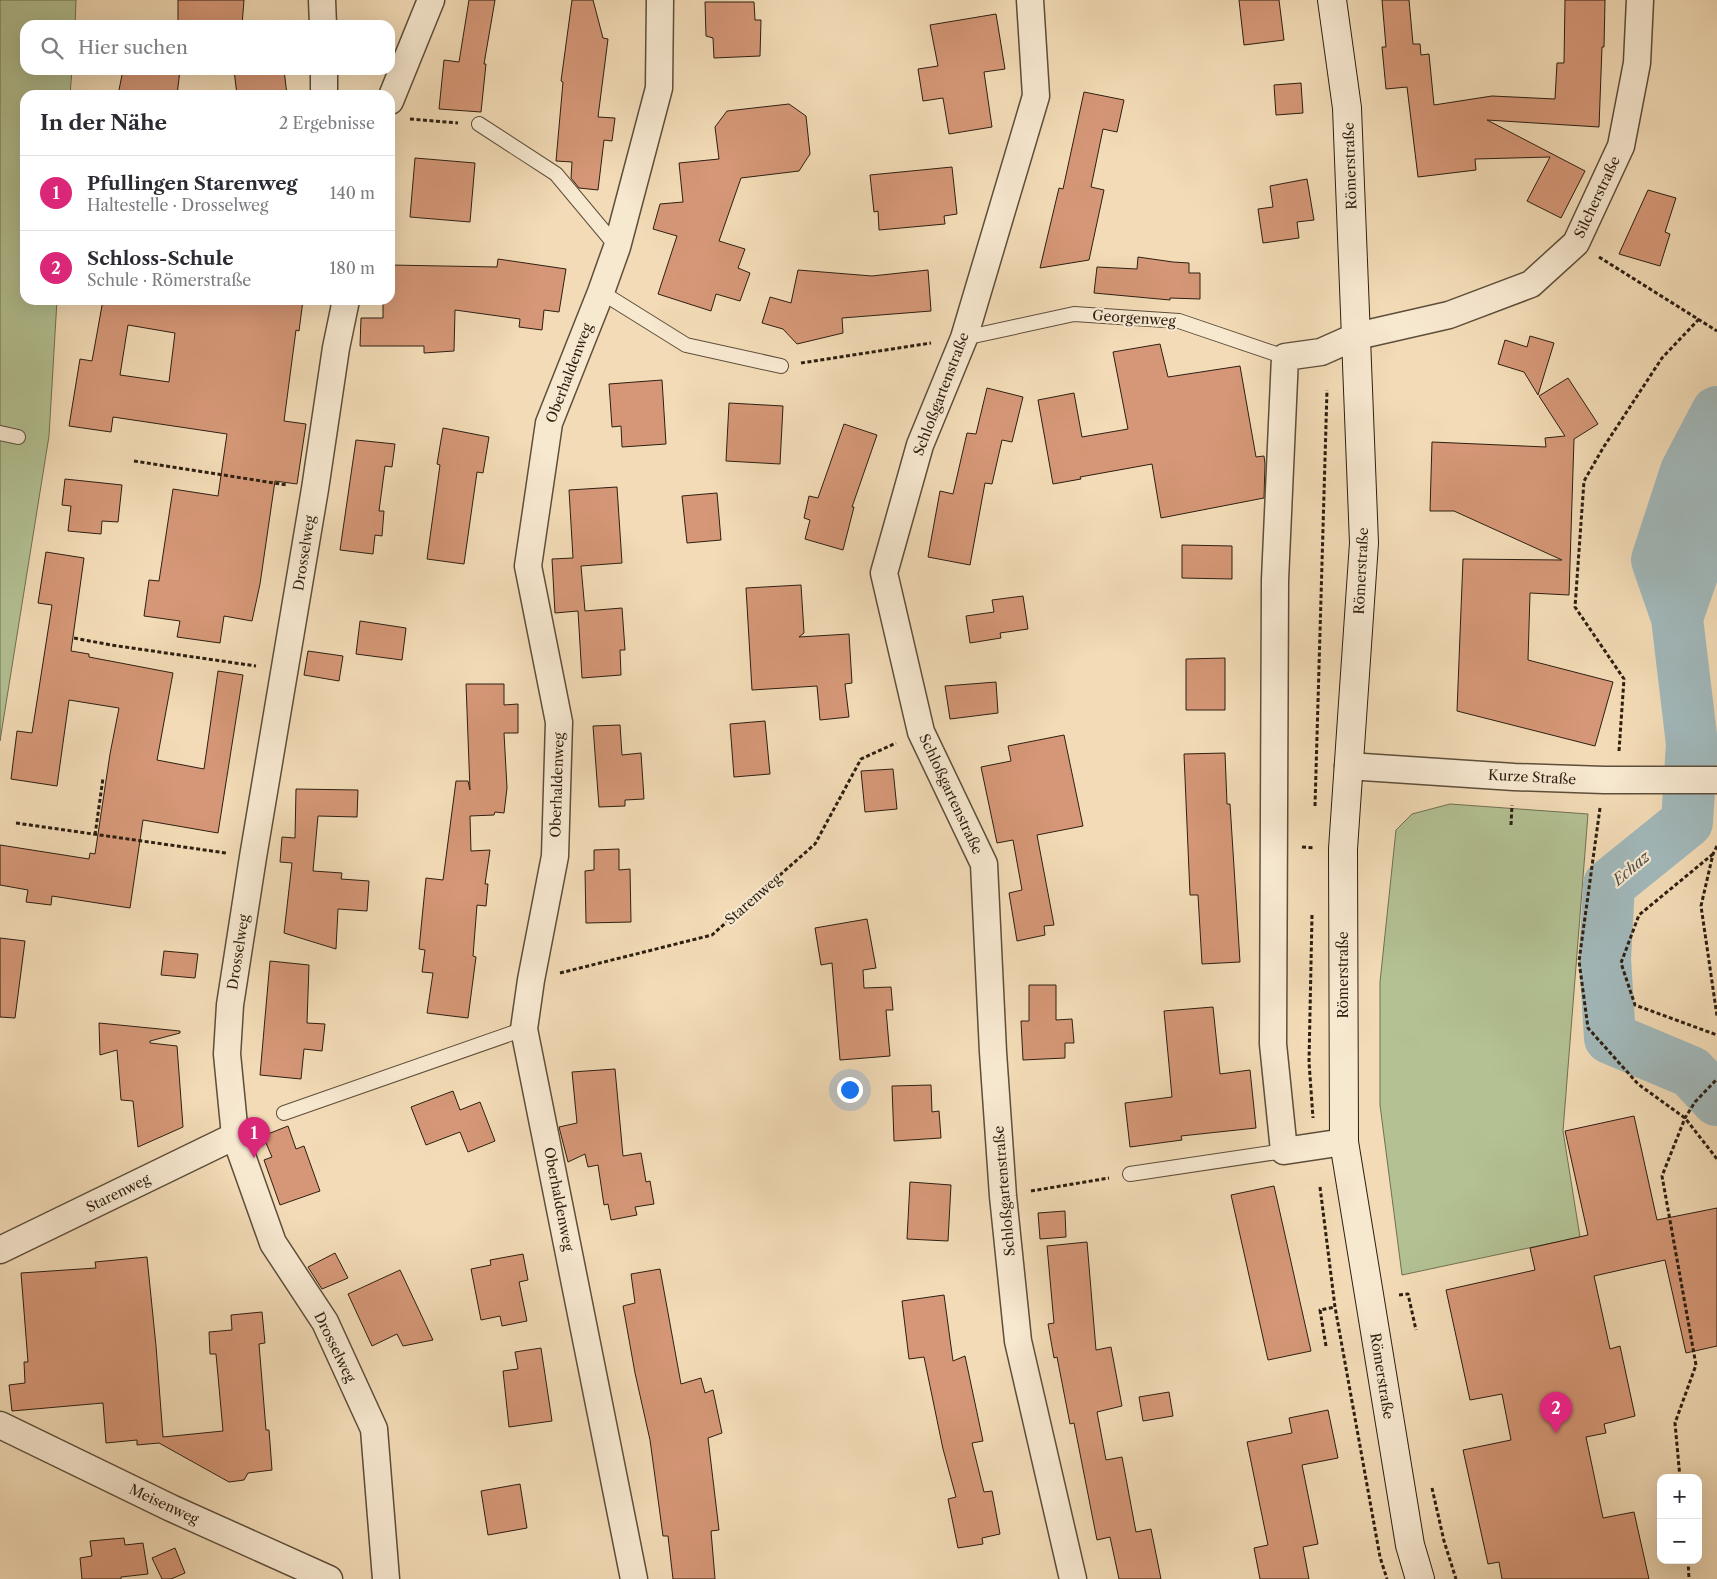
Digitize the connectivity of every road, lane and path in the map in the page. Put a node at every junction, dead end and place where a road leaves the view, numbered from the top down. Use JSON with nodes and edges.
{"nodes":[{"id":1,"x":322,"y":0,"type":"edge"},
{"id":2,"x":431,"y":0,"type":"edge"},
{"id":3,"x":660,"y":0,"type":"edge"},
{"id":4,"x":1030,"y":0,"type":"edge"},
{"id":5,"x":1332,"y":0,"type":"edge"},
{"id":6,"x":1640,"y":0,"type":"edge"},
{"id":7,"x":323,"y":20,"type":"edge"},
{"id":8,"x":324,"y":75,"type":"edge"},
{"id":9,"x":324,"y":90,"type":"edge"},
{"id":10,"x":398,"y":110,"type":"edge"},
{"id":11,"x":479,"y":124,"type":"joint"},
{"id":12,"x":1576,"y":243,"type":"junction"},
{"id":13,"x":617,"y":247,"type":"junction"},
{"id":14,"x":601,"y":292,"type":"junction"},
{"id":15,"x":345,"y":305,"type":"edge"},
{"id":16,"x":1699,"y":319,"type":"junction"},
{"id":17,"x":1716,"y":328,"type":"edge"},
{"id":18,"x":1357,"y":336,"type":"junction"},
{"id":19,"x":952,"y":340,"type":"junction"},
{"id":20,"x":1285,"y":357,"type":"junction"},
{"id":21,"x":781,"y":366,"type":"joint"},
{"id":22,"x":0,"y":433,"type":"edge"},
{"id":23,"x":18,"y":437,"type":"dead end"},
{"id":24,"x":134,"y":461,"type":"dead end"},
{"id":25,"x":315,"y":489,"type":"junction"},
{"id":26,"x":74,"y":638,"type":"dead end"},
{"id":27,"x":248,"y":665,"type":"dead end"},
{"id":28,"x":899,"y":742,"type":"dead end"},
{"id":29,"x":1348,"y":766,"type":"junction"},
{"id":30,"x":103,"y":778,"type":"dead end"},
{"id":31,"x":1620,"y":780,"type":"junction"},
{"id":32,"x":1715,"y":780,"type":"edge"},
{"id":33,"x":16,"y":824,"type":"dead end"},
{"id":34,"x":95,"y":835,"type":"junction"},
{"id":35,"x":1717,"y":846,"type":"edge"},
{"id":36,"x":1306,"y":847,"type":"dead end"},
{"id":37,"x":1314,"y":848,"type":"dead end"},
{"id":38,"x":1713,"y":854,"type":"junction"},
{"id":39,"x":253,"y":857,"type":"junction"},
{"id":40,"x":551,"y":975,"type":"dead end"},
{"id":41,"x":1717,"y":1016,"type":"edge"},
{"id":42,"x":524,"y":1028,"type":"junction"},
{"id":43,"x":1717,"y":1035,"type":"edge"},
{"id":44,"x":1717,"y":1080,"type":"edge"},
{"id":45,"x":284,"y":1113,"type":"dead end"},
{"id":46,"x":1685,"y":1118,"type":"junction"},
{"id":47,"x":235,"y":1136,"type":"junction"},
{"id":48,"x":1344,"y":1142,"type":"junction"},
{"id":49,"x":1284,"y":1151,"type":"junction"},
{"id":50,"x":1717,"y":1159,"type":"edge"},
{"id":51,"x":1130,"y":1174,"type":"joint"},
{"id":52,"x":1028,"y":1191,"type":"dead end"},
{"id":53,"x":0,"y":1250,"type":"edge"},
{"id":54,"x":1408,"y":1294,"type":"dead end"},
{"id":55,"x":1335,"y":1307,"type":"dead end"},
{"id":56,"x":1416,"y":1330,"type":"dead end"},
{"id":57,"x":1326,"y":1346,"type":"dead end"},
{"id":58,"x":0,"y":1425,"type":"edge"},
{"id":59,"x":1680,"y":1474,"type":"edge"},
{"id":60,"x":1431,"y":1482,"type":"dead end"},
{"id":61,"x":1688,"y":1564,"type":"edge"},
{"id":62,"x":330,"y":1579,"type":"edge"},
{"id":63,"x":386,"y":1579,"type":"edge"},
{"id":64,"x":634,"y":1579,"type":"edge"},
{"id":65,"x":1073,"y":1579,"type":"edge"},
{"id":66,"x":1420,"y":1579,"type":"edge"},
{"id":67,"x":1456,"y":1579,"type":"edge"},
{"id":68,"x":1689,"y":1579,"type":"edge"}],
"edges":[{"from":1,"to":7,"type":"street"},
{"from":2,"to":10,"type":"street"},
{"from":3,"to":13,"type":"street","name":"Oberhaldenweg"},
{"from":4,"to":19,"type":"street","name":"Schloßgartenstraße"},
{"from":5,"to":18,"type":"main road","name":"Römerstraße"},
{"from":6,"to":12,"type":"street","name":"Silcherstraße"},
{"from":8,"to":9,"type":"street"},
{"from":10,"to":11,"type":"path"},
{"from":11,"to":13,"type":"lane"},
{"from":12,"to":16,"type":"path"},
{"from":12,"to":18,"type":"street","name":"Silcherstraße"},
{"from":13,"to":14,"type":"street","name":"Oberhaldenweg"},
{"from":14,"to":21,"type":"lane"},
{"from":14,"to":42,"type":"street","name":"Oberhaldenweg"},
{"from":15,"to":25,"type":"street","name":"Drosselweg"},
{"from":16,"to":17,"type":"path"},
{"from":16,"to":31,"type":"path"},
{"from":18,"to":20,"type":"street","name":"Georgenweg"},
{"from":18,"to":29,"type":"main road","name":"Römerstraße"},
{"from":19,"to":20,"type":"lane","name":"Georgenweg"},
{"from":19,"to":21,"type":"path"},
{"from":19,"to":65,"type":"street","name":"Schloßgartenstraße"},
{"from":20,"to":49,"type":"street"},
{"from":22,"to":23,"type":"lane"},
{"from":24,"to":25,"type":"path"},
{"from":25,"to":39,"type":"street","name":"Drosselweg"},
{"from":26,"to":27,"type":"path"},
{"from":28,"to":40,"type":"path","name":"Starenweg"},
{"from":29,"to":31,"type":"street","name":"Kurze Straße"},
{"from":29,"to":48,"type":"main road","name":"Römerstraße"},
{"from":30,"to":34,"type":"path"},
{"from":31,"to":32,"type":"street","name":"Kurze Straße"},
{"from":31,"to":46,"type":"path"},
{"from":33,"to":34,"type":"path"},
{"from":34,"to":39,"type":"path"},
{"from":35,"to":38,"type":"path"},
{"from":36,"to":37,"type":"path"},
{"from":38,"to":41,"type":"path"},
{"from":38,"to":43,"type":"path"},
{"from":39,"to":47,"type":"street","name":"Drosselweg"},
{"from":42,"to":45,"type":"lane"},
{"from":42,"to":64,"type":"street","name":"Oberhaldenweg"},
{"from":44,"to":46,"type":"path"},
{"from":46,"to":50,"type":"path"},
{"from":46,"to":59,"type":"path"},
{"from":47,"to":53,"type":"street","name":"Starenweg"},
{"from":47,"to":63,"type":"street","name":"Drosselweg"},
{"from":48,"to":49,"type":"street"},
{"from":48,"to":66,"type":"main road","name":"Römerstraße"},
{"from":49,"to":51,"type":"lane"},
{"from":51,"to":52,"type":"path"},
{"from":54,"to":56,"type":"path"},
{"from":55,"to":57,"type":"path"},
{"from":58,"to":62,"type":"street","name":"Meisenweg"},
{"from":60,"to":67,"type":"path"},
{"from":61,"to":68,"type":"path"}]}
